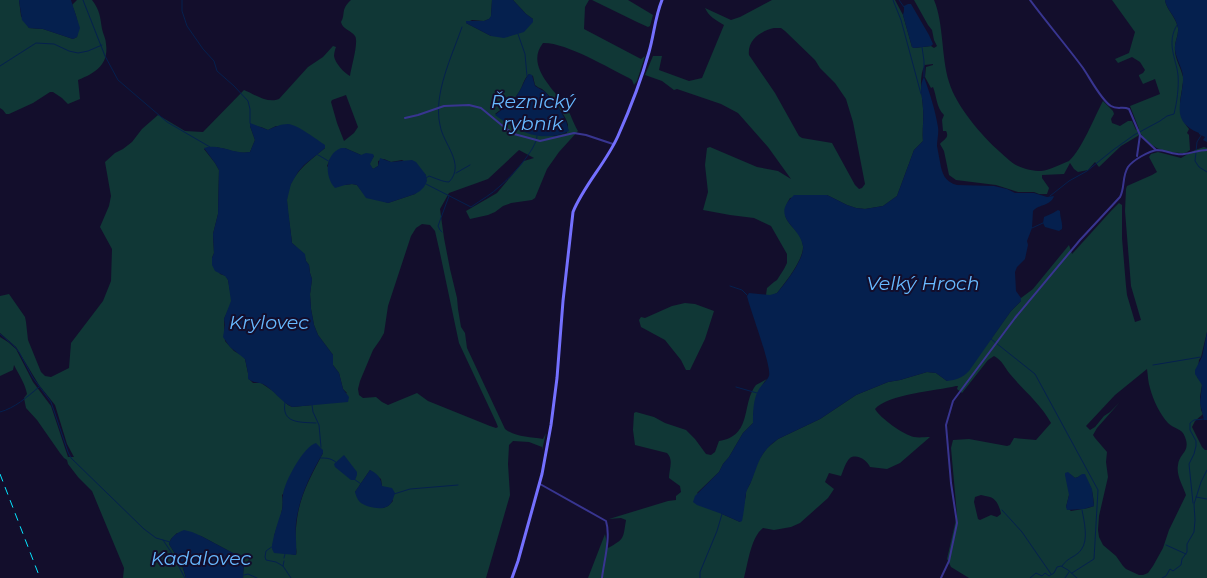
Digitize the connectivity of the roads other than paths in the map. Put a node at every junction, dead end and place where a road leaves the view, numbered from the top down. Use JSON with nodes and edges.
{"nodes":[{"id":1,"x":662,"y":0,"type":"edge"},
{"id":2,"x":1030,"y":0,"type":"edge"},
{"id":3,"x":406,"y":118,"type":"dead end"},
{"id":4,"x":1140,"y":134,"type":"junction"},
{"id":5,"x":614,"y":144,"type":"junction"},
{"id":6,"x":1156,"y":150,"type":"junction"},
{"id":7,"x":1207,"y":150,"type":"edge"},
{"id":8,"x":1137,"y":158,"type":"junction"},
{"id":9,"x":540,"y":484,"type":"junction"},
{"id":10,"x":512,"y":578,"type":"edge"},
{"id":11,"x":602,"y":578,"type":"edge"},
{"id":12,"x":941,"y":578,"type":"edge"}],
"edges":[{"from":1,"to":5,"type":"main road"},
{"from":2,"to":4,"type":"street"},
{"from":3,"to":5,"type":"street"},
{"from":4,"to":6,"type":"street"},
{"from":4,"to":8,"type":"street"},
{"from":5,"to":9,"type":"main road"},
{"from":6,"to":7,"type":"street"},
{"from":6,"to":8,"type":"street"},
{"from":8,"to":12,"type":"street"},
{"from":9,"to":10,"type":"main road"},
{"from":9,"to":11,"type":"street"}]}
